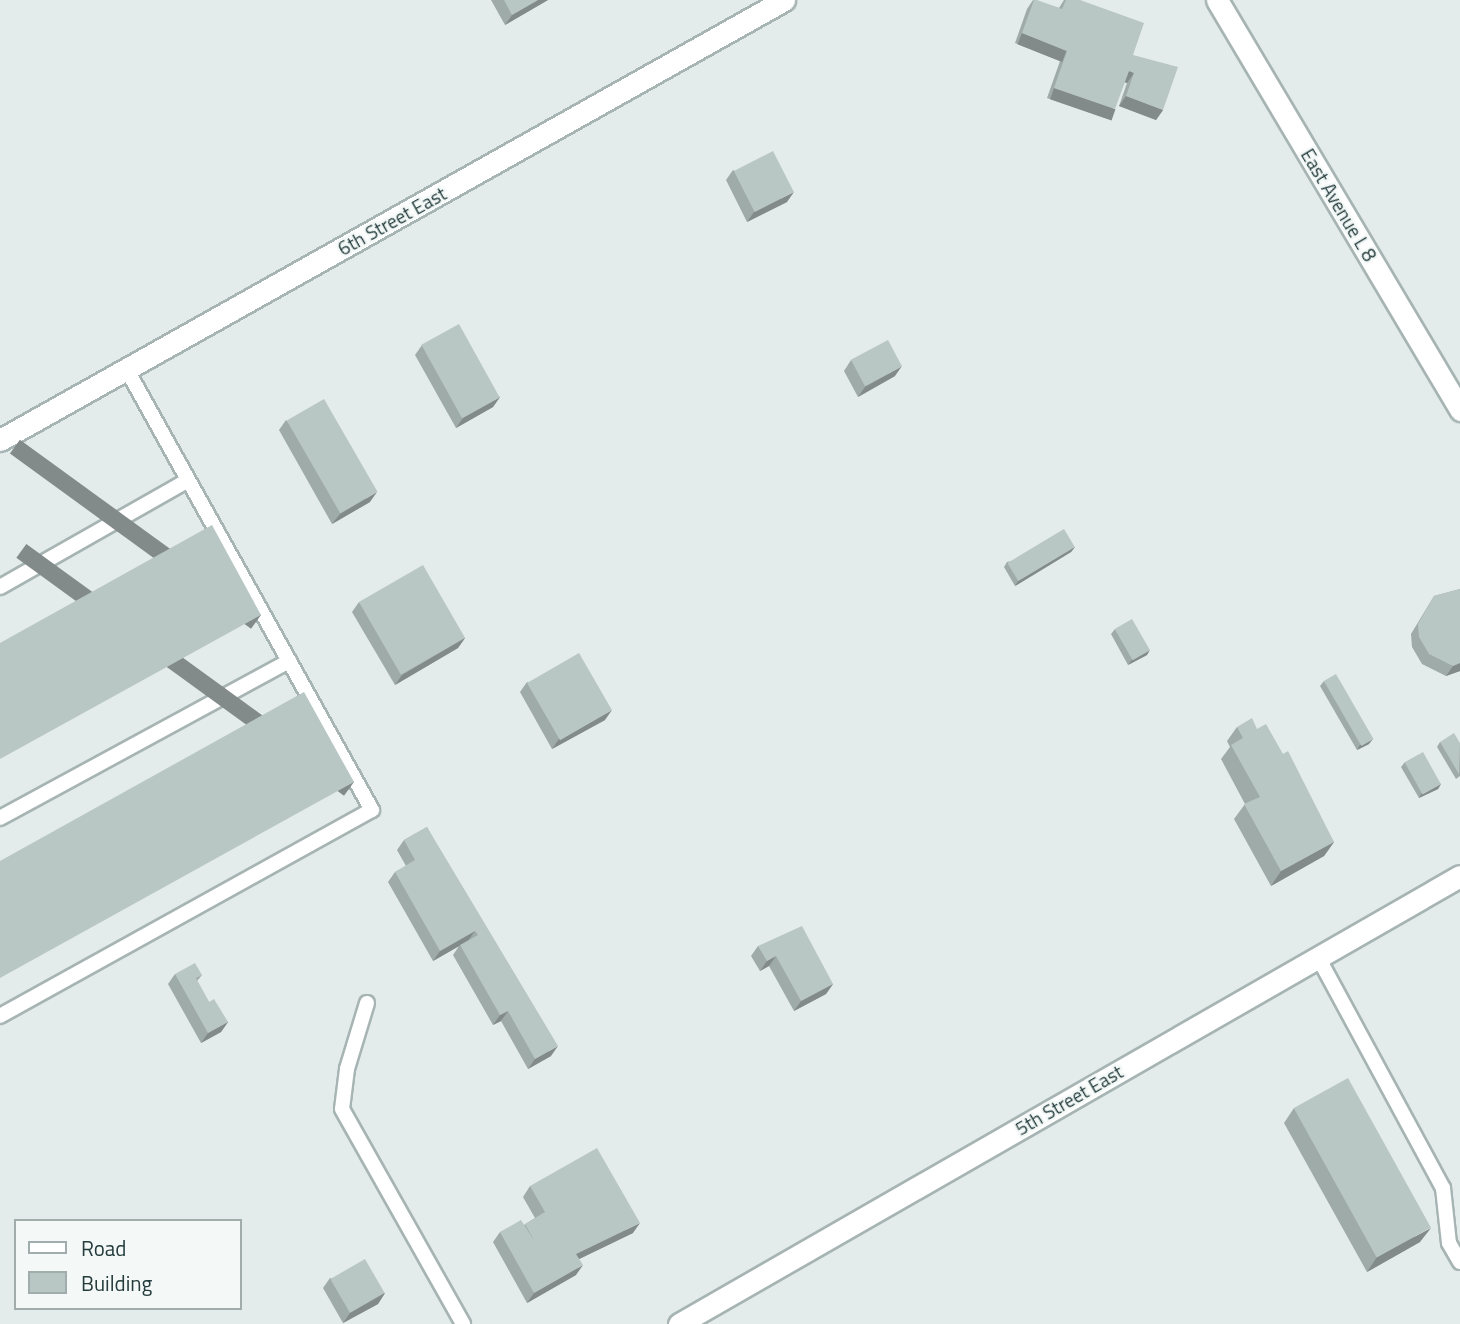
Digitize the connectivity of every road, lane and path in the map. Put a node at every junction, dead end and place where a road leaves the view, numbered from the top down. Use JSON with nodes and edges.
{"nodes":[{"id":1,"x":784,"y":0,"type":"edge"},
{"id":2,"x":1217,"y":0,"type":"edge"},
{"id":3,"x":127,"y":370,"type":"junction"},
{"id":4,"x":1460,"y":410,"type":"edge"},
{"id":5,"x":0,"y":440,"type":"edge"},
{"id":6,"x":188,"y":480,"type":"junction"},
{"id":7,"x":0,"y":587,"type":"edge"},
{"id":8,"x":289,"y":661,"type":"junction"},
{"id":9,"x":0,"y":818,"type":"edge"},
{"id":10,"x":1460,"y":876,"type":"edge"},
{"id":11,"x":1318,"y":957,"type":"junction"},
{"id":12,"x":367,"y":1003,"type":"dead end"},
{"id":13,"x":0,"y":1016,"type":"edge"},
{"id":14,"x":1460,"y":1262,"type":"edge"},
{"id":15,"x":463,"y":1324,"type":"edge"},
{"id":16,"x":679,"y":1324,"type":"edge"}],
"edges":[{"from":1,"to":3,"type":"street","name":"6th Street East"},
{"from":2,"to":4,"type":"street","name":"East Avenue L 8"},
{"from":3,"to":5,"type":"street","name":"6th Street East"},
{"from":3,"to":6,"type":"lane"},
{"from":6,"to":7,"type":"lane"},
{"from":6,"to":8,"type":"lane"},
{"from":8,"to":9,"type":"lane"},
{"from":8,"to":13,"type":"lane"},
{"from":10,"to":11,"type":"street","name":"5th Street East"},
{"from":11,"to":14,"type":"lane"},
{"from":11,"to":16,"type":"street","name":"5th Street East"},
{"from":12,"to":15,"type":"lane"}]}
